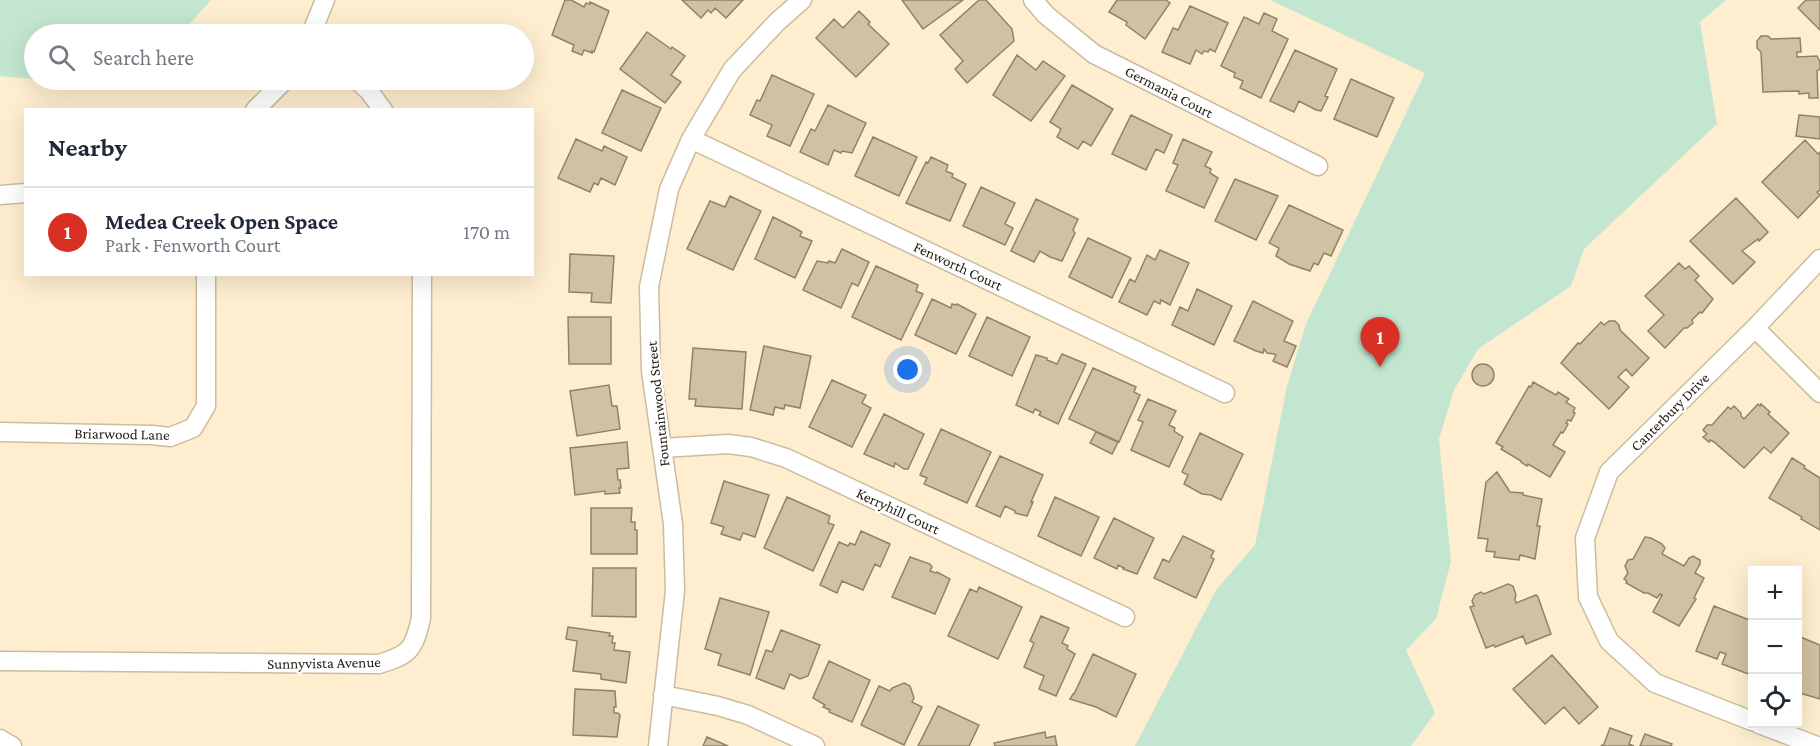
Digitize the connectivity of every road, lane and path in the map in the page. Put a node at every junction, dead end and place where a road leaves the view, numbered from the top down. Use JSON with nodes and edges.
{"nodes":[{"id":1,"x":325,"y":0,"type":"edge"},
{"id":2,"x":802,"y":0,"type":"edge"},
{"id":3,"x":1033,"y":0,"type":"edge"},
{"id":4,"x":315,"y":24,"type":"edge"},
{"id":5,"x":275,"y":90,"type":"edge"},
{"id":6,"x":368,"y":90,"type":"edge"},
{"id":7,"x":257,"y":108,"type":"edge"},
{"id":8,"x":382,"y":108,"type":"edge"},
{"id":9,"x":691,"y":139,"type":"junction"},
{"id":10,"x":1318,"y":166,"type":"dead end"},
{"id":11,"x":24,"y":193,"type":"edge"},
{"id":12,"x":0,"y":195,"type":"edge"},
{"id":13,"x":1820,"y":259,"type":"edge"},
{"id":14,"x":206,"y":276,"type":"edge"},
{"id":15,"x":422,"y":276,"type":"edge"},
{"id":16,"x":1755,"y":328,"type":"junction"},
{"id":17,"x":1225,"y":393,"type":"dead end"},
{"id":18,"x":1820,"y":393,"type":"edge"},
{"id":19,"x":0,"y":432,"type":"edge"},
{"id":20,"x":662,"y":448,"type":"junction"},
{"id":21,"x":1125,"y":617,"type":"dead end"},
{"id":22,"x":0,"y":661,"type":"edge"},
{"id":23,"x":663,"y":695,"type":"junction"},
{"id":24,"x":1748,"y":719,"type":"edge"},
{"id":25,"x":1772,"y":728,"type":"edge"},
{"id":26,"x":0,"y":740,"type":"edge"},
{"id":27,"x":12,"y":746,"type":"edge"},
{"id":28,"x":658,"y":746,"type":"edge"},
{"id":29,"x":815,"y":746,"type":"edge"},
{"id":30,"x":1817,"y":746,"type":"edge"}],
"edges":[{"from":1,"to":4,"type":"street"},
{"from":2,"to":9,"type":"street","name":"Fountainwood Street"},
{"from":3,"to":10,"type":"street","name":"Germania Court"},
{"from":5,"to":7,"type":"street"},
{"from":6,"to":8,"type":"street"},
{"from":9,"to":17,"type":"street","name":"Fenworth Court"},
{"from":9,"to":20,"type":"street","name":"Fountainwood Street"},
{"from":11,"to":12,"type":"street"},
{"from":13,"to":16,"type":"street","name":"Canterbury Drive"},
{"from":14,"to":19,"type":"street","name":"Briarwood Lane"},
{"from":15,"to":22,"type":"street","name":"Sunnyvista Avenue"},
{"from":16,"to":18,"type":"street"},
{"from":16,"to":24,"type":"street","name":"Canterbury Drive"},
{"from":20,"to":21,"type":"street","name":"Kerryhill Court"},
{"from":20,"to":23,"type":"street","name":"Fountainwood Street"},
{"from":23,"to":28,"type":"street","name":"Fountainwood Street"},
{"from":23,"to":29,"type":"street"},
{"from":25,"to":30,"type":"street"},
{"from":26,"to":27,"type":"street"}]}
